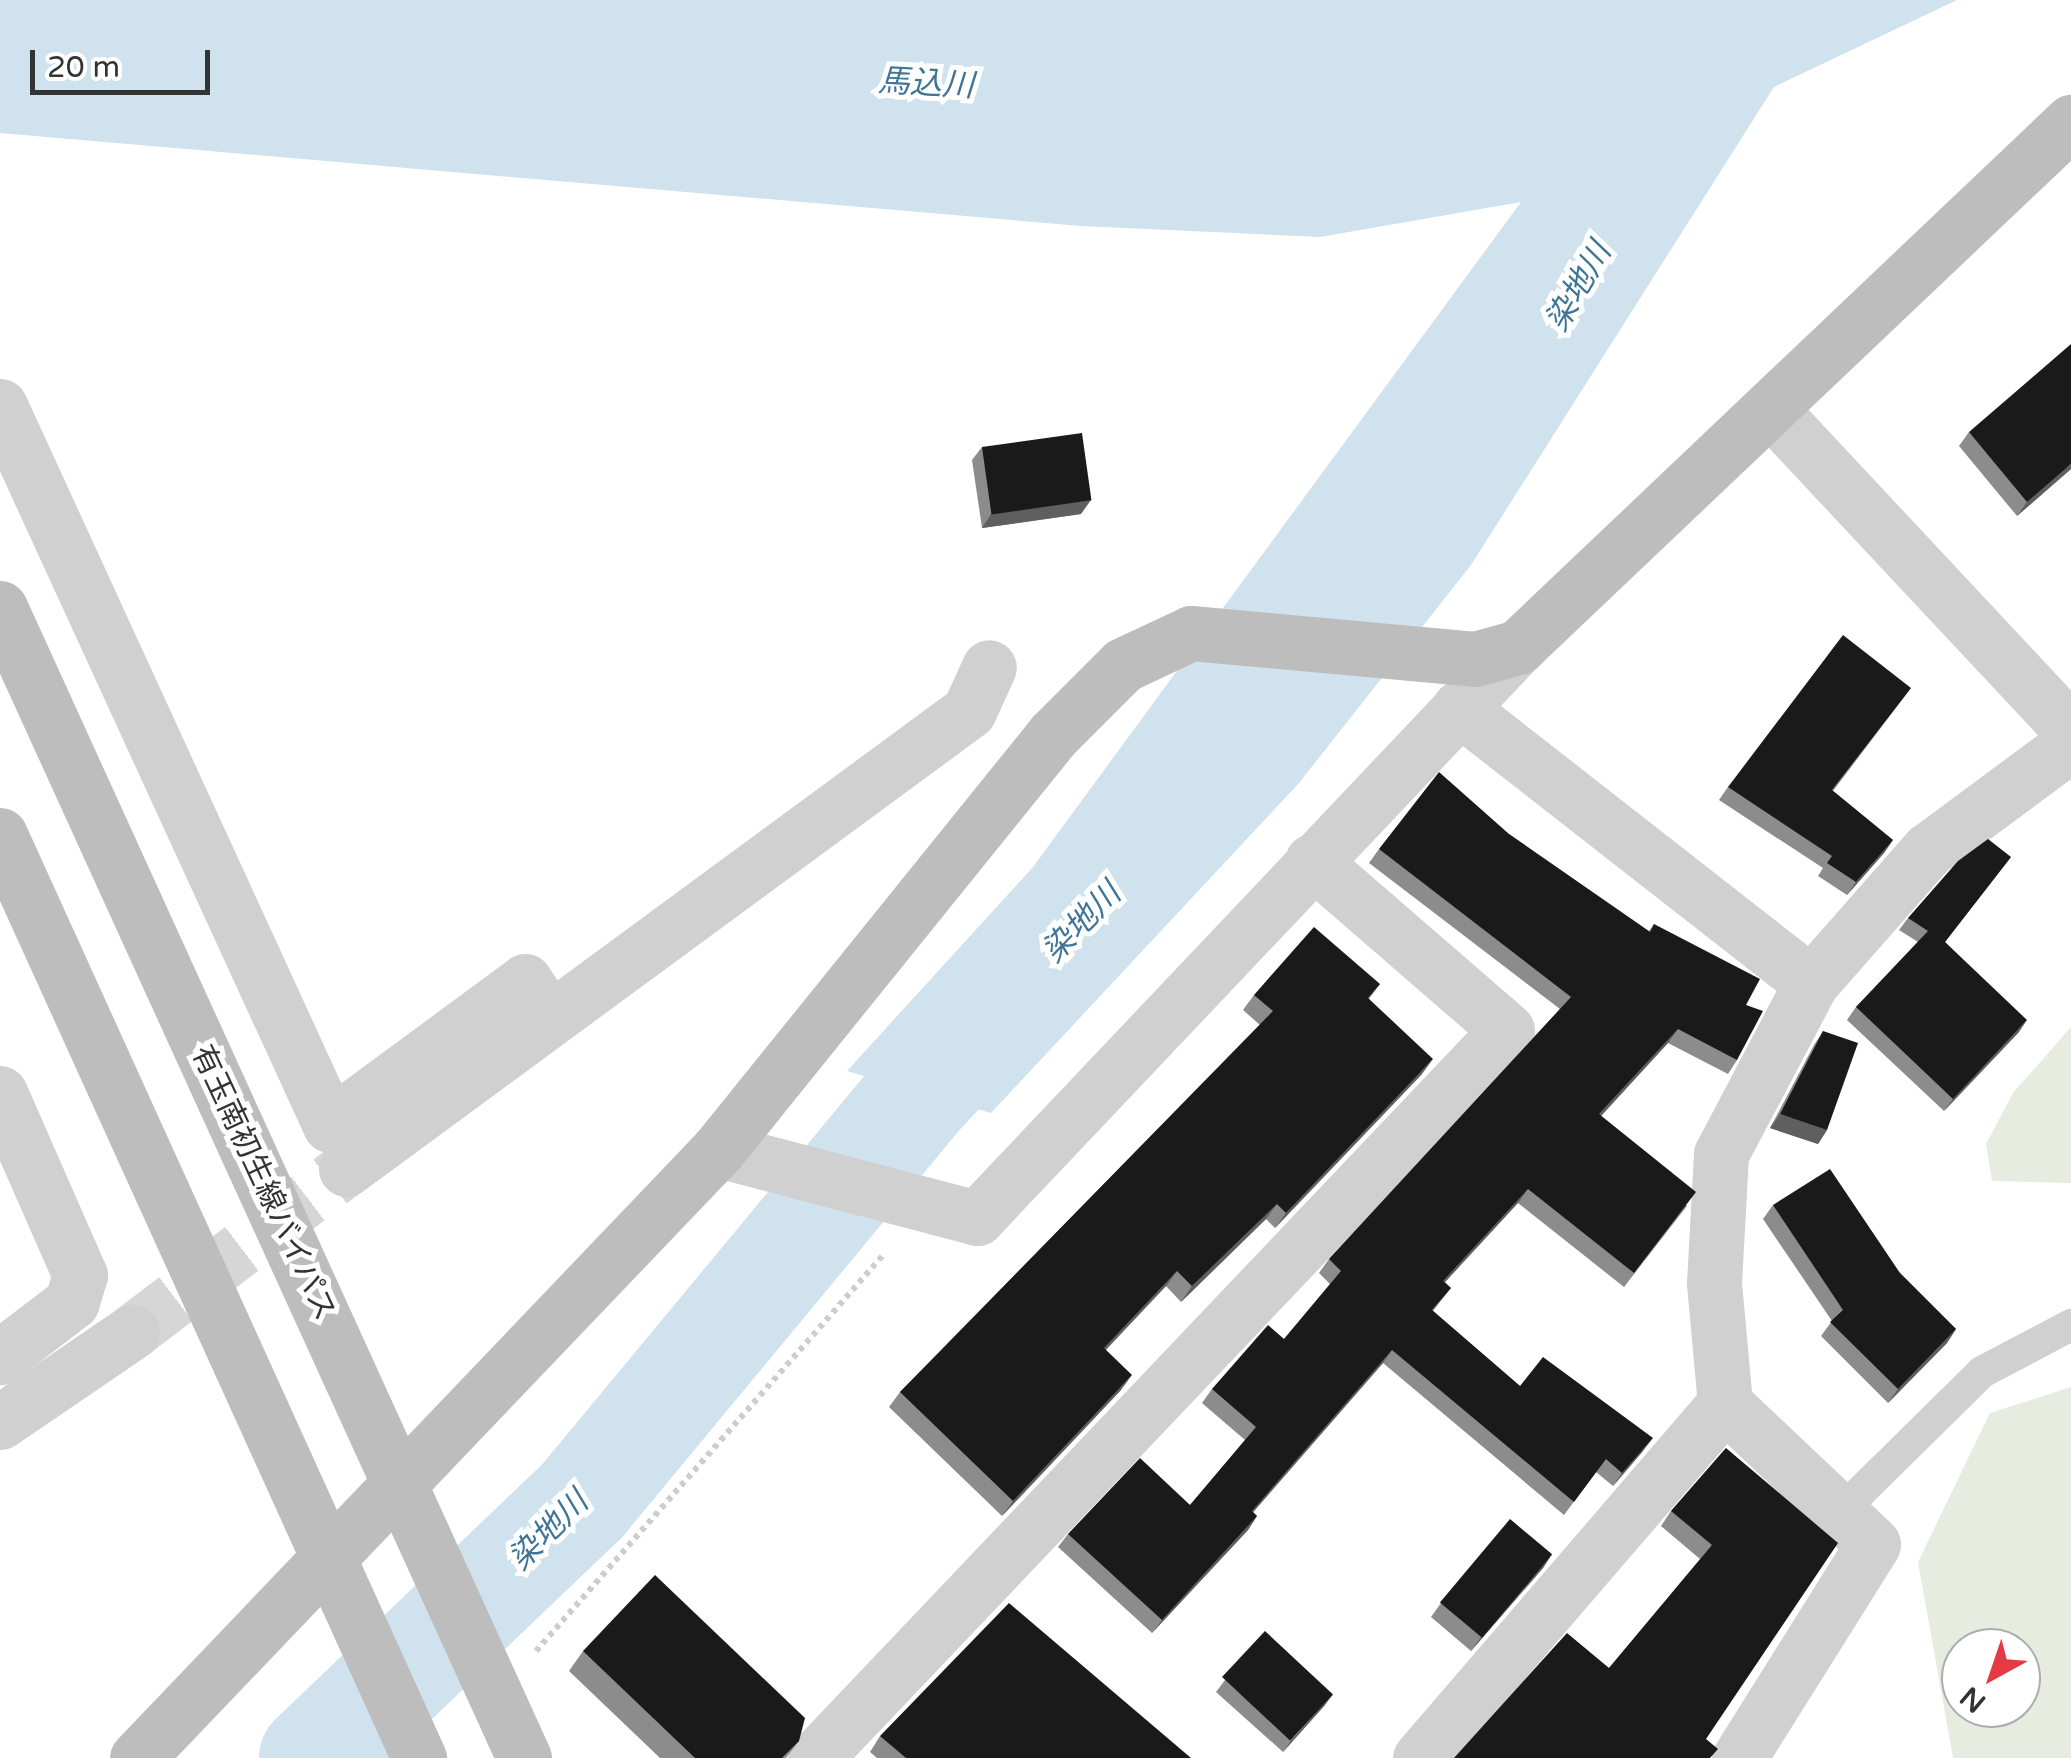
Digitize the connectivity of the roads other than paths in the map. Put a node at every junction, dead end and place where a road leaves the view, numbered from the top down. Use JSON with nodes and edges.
{"nodes":[{"id":1,"x":2071,"y":122,"type":"edge"},
{"id":2,"x":0,"y":406,"type":"edge"},
{"id":3,"x":1773,"y":412,"type":"junction"},
{"id":4,"x":0,"y":608,"type":"edge"},
{"id":5,"x":1518,"y":647,"type":"junction"},
{"id":6,"x":989,"y":667,"type":"dead end"},
{"id":7,"x":1459,"y":708,"type":"junction"},
{"id":8,"x":2071,"y":730,"type":"edge"},
{"id":9,"x":2071,"y":744,"type":"edge"},
{"id":10,"x":0,"y":835,"type":"edge"},
{"id":11,"x":1312,"y":861,"type":"junction"},
{"id":12,"x":1811,"y":982,"type":"junction"},
{"id":13,"x":550,"y":1019,"type":"junction"},
{"id":14,"x":0,"y":1092,"type":"edge"},
{"id":15,"x":718,"y":1150,"type":"junction"},
{"id":16,"x":346,"y":1169,"type":"tunnel mouth"},
{"id":17,"x":2071,"y":1325,"type":"edge"},
{"id":18,"x":132,"y":1332,"type":"tunnel mouth"},
{"id":19,"x":0,"y":1357,"type":"edge"},
{"id":20,"x":1725,"y":1404,"type":"junction"},
{"id":21,"x":0,"y":1422,"type":"edge"},
{"id":22,"x":408,"y":1501,"type":"junction"},
{"id":23,"x":1840,"y":1512,"type":"junction"},
{"id":24,"x":336,"y":1578,"type":"junction"},
{"id":25,"x":137,"y":1758,"type":"edge"},
{"id":26,"x":418,"y":1758,"type":"edge"},
{"id":27,"x":524,"y":1758,"type":"edge"},
{"id":28,"x":815,"y":1758,"type":"edge"},
{"id":29,"x":1420,"y":1758,"type":"edge"},
{"id":30,"x":1739,"y":1758,"type":"edge"}],
"edges":[{"from":1,"to":3,"type":"street"},
{"from":2,"to":13,"type":"street"},
{"from":3,"to":5,"type":"street"},
{"from":3,"to":8,"type":"street"},
{"from":4,"to":22,"type":"street","name":"有玉南初生線バイパス"},
{"from":5,"to":7,"type":"street"},
{"from":5,"to":15,"type":"street"},
{"from":6,"to":13,"type":"street"},
{"from":7,"to":11,"type":"street"},
{"from":7,"to":12,"type":"street"},
{"from":9,"to":12,"type":"street"},
{"from":10,"to":24,"type":"street"},
{"from":11,"to":15,"type":"street"},
{"from":11,"to":28,"type":"street"},
{"from":12,"to":20,"type":"street"},
{"from":13,"to":16,"type":"street"},
{"from":14,"to":19,"type":"street"},
{"from":15,"to":22,"type":"street"},
{"from":17,"to":23,"type":"lane"},
{"from":18,"to":21,"type":"street"},
{"from":20,"to":23,"type":"street"},
{"from":20,"to":29,"type":"street"},
{"from":22,"to":24,"type":"street"},
{"from":22,"to":27,"type":"street","name":"有玉南初生線バイパス"},
{"from":23,"to":30,"type":"street"},
{"from":24,"to":25,"type":"street"},
{"from":24,"to":26,"type":"street"}]}
